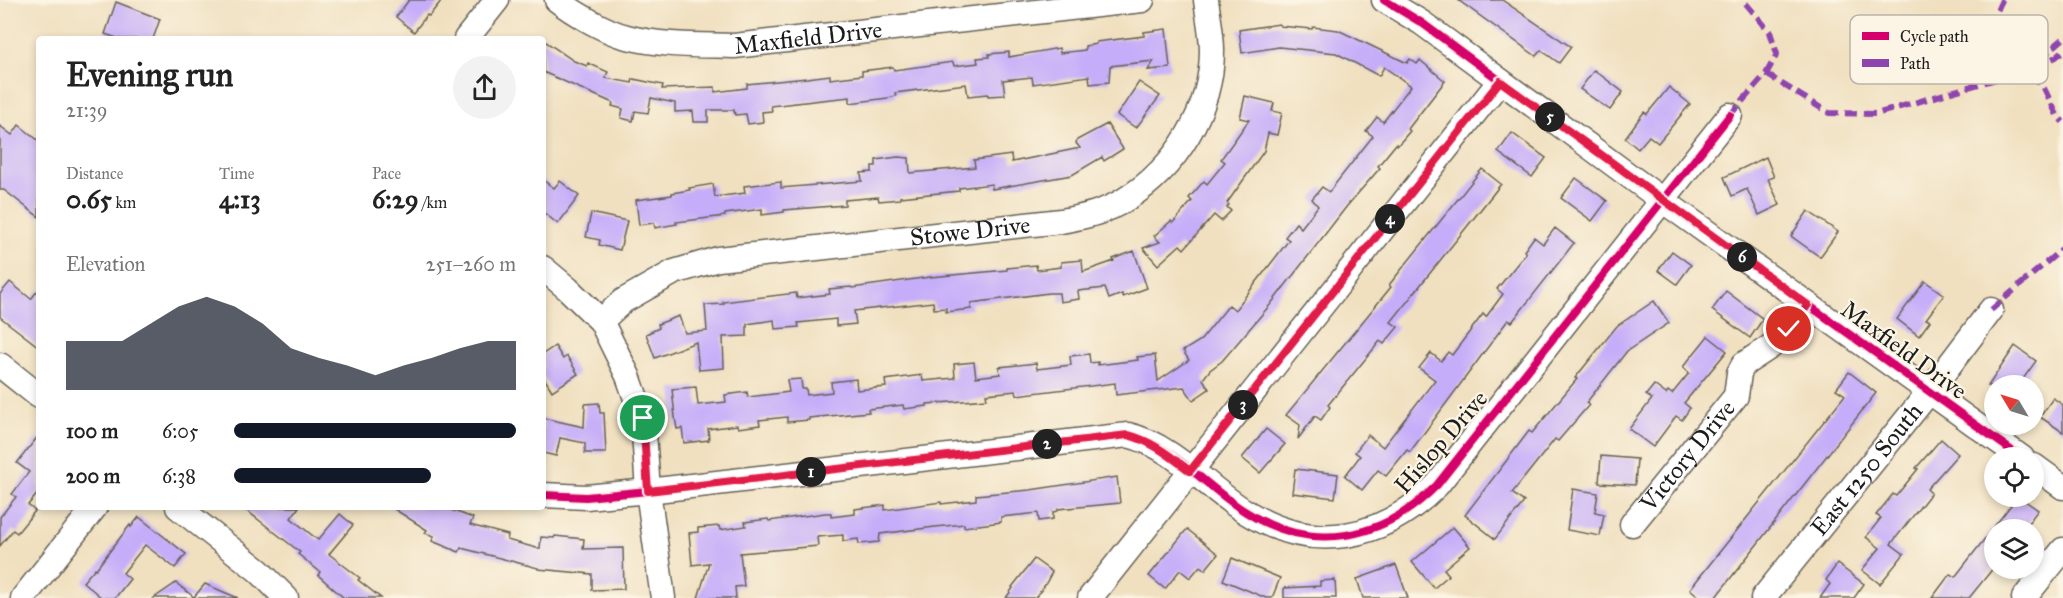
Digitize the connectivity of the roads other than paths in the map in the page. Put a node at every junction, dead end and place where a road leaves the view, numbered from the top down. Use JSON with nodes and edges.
{"nodes":[{"id":1,"x":497,"y":0,"type":"edge"},
{"id":2,"x":557,"y":0,"type":"edge"},
{"id":3,"x":1142,"y":0,"type":"edge"},
{"id":4,"x":1206,"y":0,"type":"edge"},
{"id":5,"x":1384,"y":0,"type":"edge"},
{"id":6,"x":468,"y":36,"type":"edge"},
{"id":7,"x":1500,"y":81,"type":"junction"},
{"id":8,"x":1730,"y":115,"type":"dead end"},
{"id":9,"x":1662,"y":201,"type":"junction"},
{"id":10,"x":546,"y":271,"type":"edge"},
{"id":11,"x":1808,"y":305,"type":"junction"},
{"id":12,"x":1991,"y":310,"type":"dead end"},
{"id":13,"x":601,"y":321,"type":"junction"},
{"id":14,"x":0,"y":365,"type":"edge"},
{"id":15,"x":1929,"y":392,"type":"junction"},
{"id":16,"x":36,"y":394,"type":"edge"},
{"id":17,"x":2006,"y":447,"type":"edge"},
{"id":18,"x":1190,"y":471,"type":"junction"},
{"id":19,"x":2044,"y":473,"type":"edge"},
{"id":20,"x":2063,"y":487,"type":"edge"},
{"id":21,"x":648,"y":491,"type":"junction"},
{"id":22,"x":546,"y":495,"type":"edge"},
{"id":23,"x":93,"y":510,"type":"edge"},
{"id":24,"x":182,"y":510,"type":"edge"},
{"id":25,"x":1632,"y":524,"type":"dead end"},
{"id":26,"x":2063,"y":550,"type":"edge"},
{"id":27,"x":23,"y":598,"type":"edge"},
{"id":28,"x":286,"y":598,"type":"edge"},
{"id":29,"x":663,"y":598,"type":"edge"},
{"id":30,"x":1090,"y":598,"type":"edge"},
{"id":31,"x":1763,"y":598,"type":"edge"},
{"id":32,"x":2024,"y":598,"type":"edge"}],
"edges":[{"from":1,"to":6,"type":"street"},
{"from":2,"to":3,"type":"street","name":"Maxfield Drive"},
{"from":4,"to":13,"type":"street","name":"Stowe Drive"},
{"from":5,"to":7,"type":"street","name":"Maxfield Drive"},
{"from":7,"to":9,"type":"street","name":"Maxfield Drive"},
{"from":7,"to":18,"type":"street"},
{"from":8,"to":9,"type":"street","name":"Hislop Drive"},
{"from":9,"to":11,"type":"street","name":"Maxfield Drive"},
{"from":9,"to":18,"type":"street","name":"Hislop Drive"},
{"from":10,"to":13,"type":"street"},
{"from":11,"to":15,"type":"street","name":"Maxfield Drive"},
{"from":11,"to":25,"type":"street","name":"Victory Drive"},
{"from":12,"to":15,"type":"street","name":"East 1250 South"},
{"from":13,"to":21,"type":"street"},
{"from":14,"to":16,"type":"street"},
{"from":15,"to":17,"type":"street","name":"Maxfield Drive"},
{"from":15,"to":31,"type":"street","name":"East 1250 South"},
{"from":18,"to":21,"type":"street","name":"Hislop Drive"},
{"from":18,"to":30,"type":"street"},
{"from":19,"to":20,"type":"street"},
{"from":21,"to":22,"type":"street","name":"Hislop Drive"},
{"from":21,"to":29,"type":"street"},
{"from":23,"to":27,"type":"street"},
{"from":24,"to":28,"type":"street"},
{"from":26,"to":32,"type":"street"}]}
